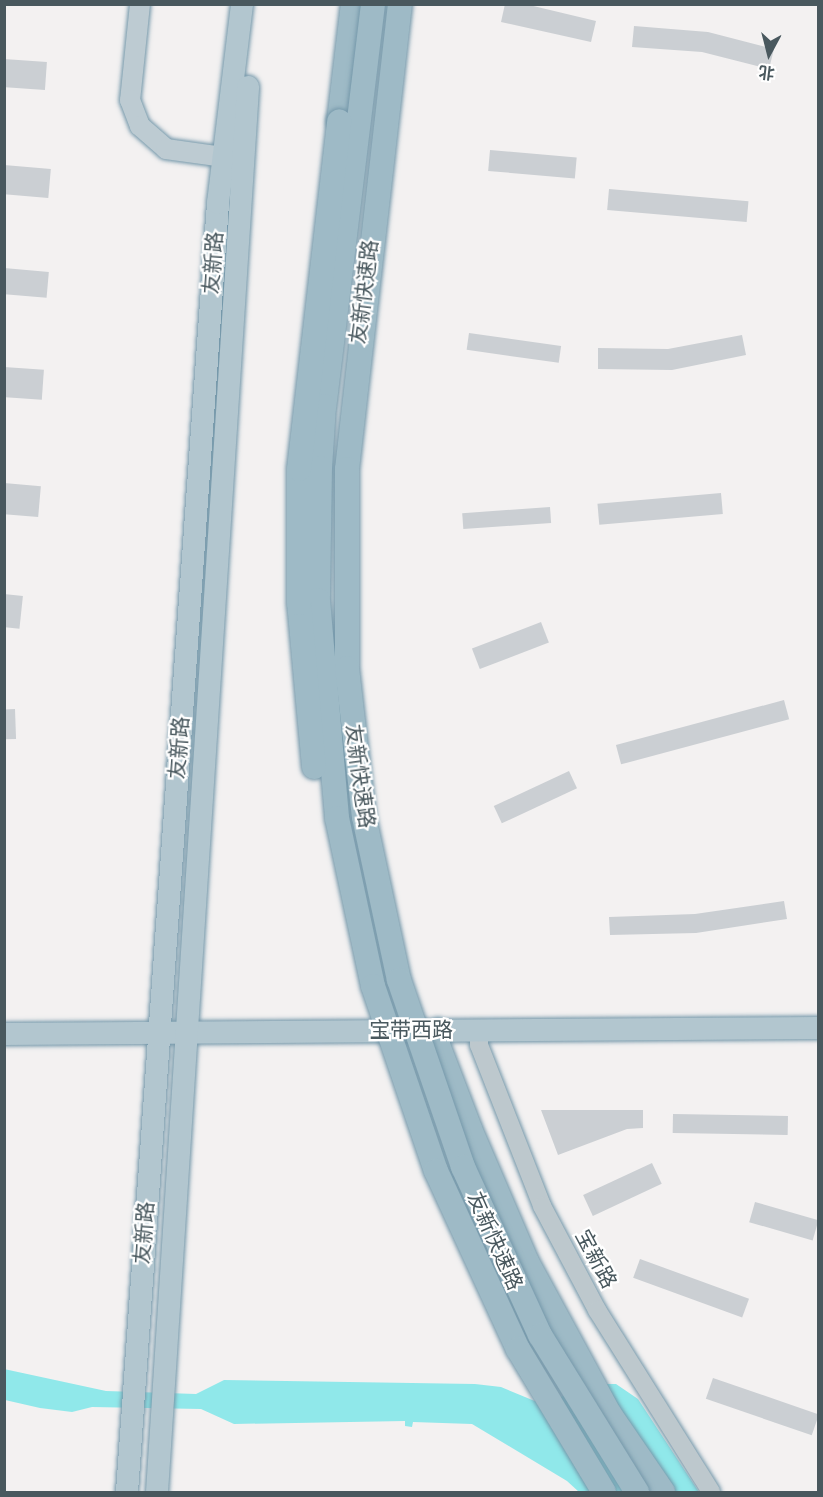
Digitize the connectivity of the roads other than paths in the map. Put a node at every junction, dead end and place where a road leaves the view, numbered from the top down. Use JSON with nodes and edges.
{"nodes":[{"id":1,"x":140,"y":4,"type":"edge"},
{"id":2,"x":242,"y":4,"type":"edge"},
{"id":3,"x":257,"y":4,"type":"edge"},
{"id":4,"x":353,"y":4,"type":"edge"},
{"id":5,"x":373,"y":4,"type":"edge"},
{"id":6,"x":400,"y":4,"type":"edge"},
{"id":7,"x":238,"y":111,"type":"junction"},
{"id":8,"x":224,"y":157,"type":"junction"},
{"id":9,"x":356,"y":910,"type":"junction"},
{"id":10,"x":819,"y":1028,"type":"edge"},
{"id":11,"x":4,"y":1034,"type":"edge"},
{"id":12,"x":438,"y":1037,"type":"junction"},
{"id":13,"x":479,"y":1037,"type":"junction"},
{"id":14,"x":157,"y":1040,"type":"junction"},
{"id":15,"x":187,"y":1040,"type":"junction"},
{"id":16,"x":819,"y":1043,"type":"edge"},
{"id":17,"x":4,"y":1049,"type":"edge"},
{"id":18,"x":127,"y":1492,"type":"edge"},
{"id":19,"x":158,"y":1492,"type":"edge"},
{"id":20,"x":604,"y":1492,"type":"edge"},
{"id":21,"x":637,"y":1492,"type":"edge"},
{"id":22,"x":663,"y":1492,"type":"edge"},
{"id":23,"x":711,"y":1492,"type":"edge"}],
"edges":[{"from":1,"to":8,"type":"main road"},
{"from":2,"to":7,"type":"main road","name":"友新路"},
{"from":3,"to":7,"type":"main road","name":"友新路"},
{"from":4,"to":9,"type":"highway","bridge":true},
{"from":5,"to":9,"type":"highway","name":"友新快速路","bridge":true},
{"from":6,"to":21,"type":"highway","name":"友新快速路","bridge":true},
{"from":7,"to":8,"type":"main road","name":"友新路"},
{"from":7,"to":15,"type":"main road","name":"友新路"},
{"from":8,"to":14,"type":"main road","name":"友新路"},
{"from":9,"to":20,"type":"highway","name":"友新快速路","bridge":true},
{"from":10,"to":13,"type":"main road","name":"宝带西路"},
{"from":11,"to":14,"type":"main road","name":"宝带西路"},
{"from":12,"to":13,"type":"main road","name":"宝带西路"},
{"from":12,"to":15,"type":"main road","name":"宝带西路"},
{"from":12,"to":22,"type":"highway"},
{"from":13,"to":16,"type":"main road","name":"宝带西路"},
{"from":13,"to":23,"type":"street","name":"宝新路"},
{"from":14,"to":15,"type":"main road","name":"宝带西路"},
{"from":14,"to":17,"type":"main road","name":"宝带西路"},
{"from":14,"to":18,"type":"main road","name":"友新路"},
{"from":15,"to":19,"type":"main road","name":"友新路"}]}
